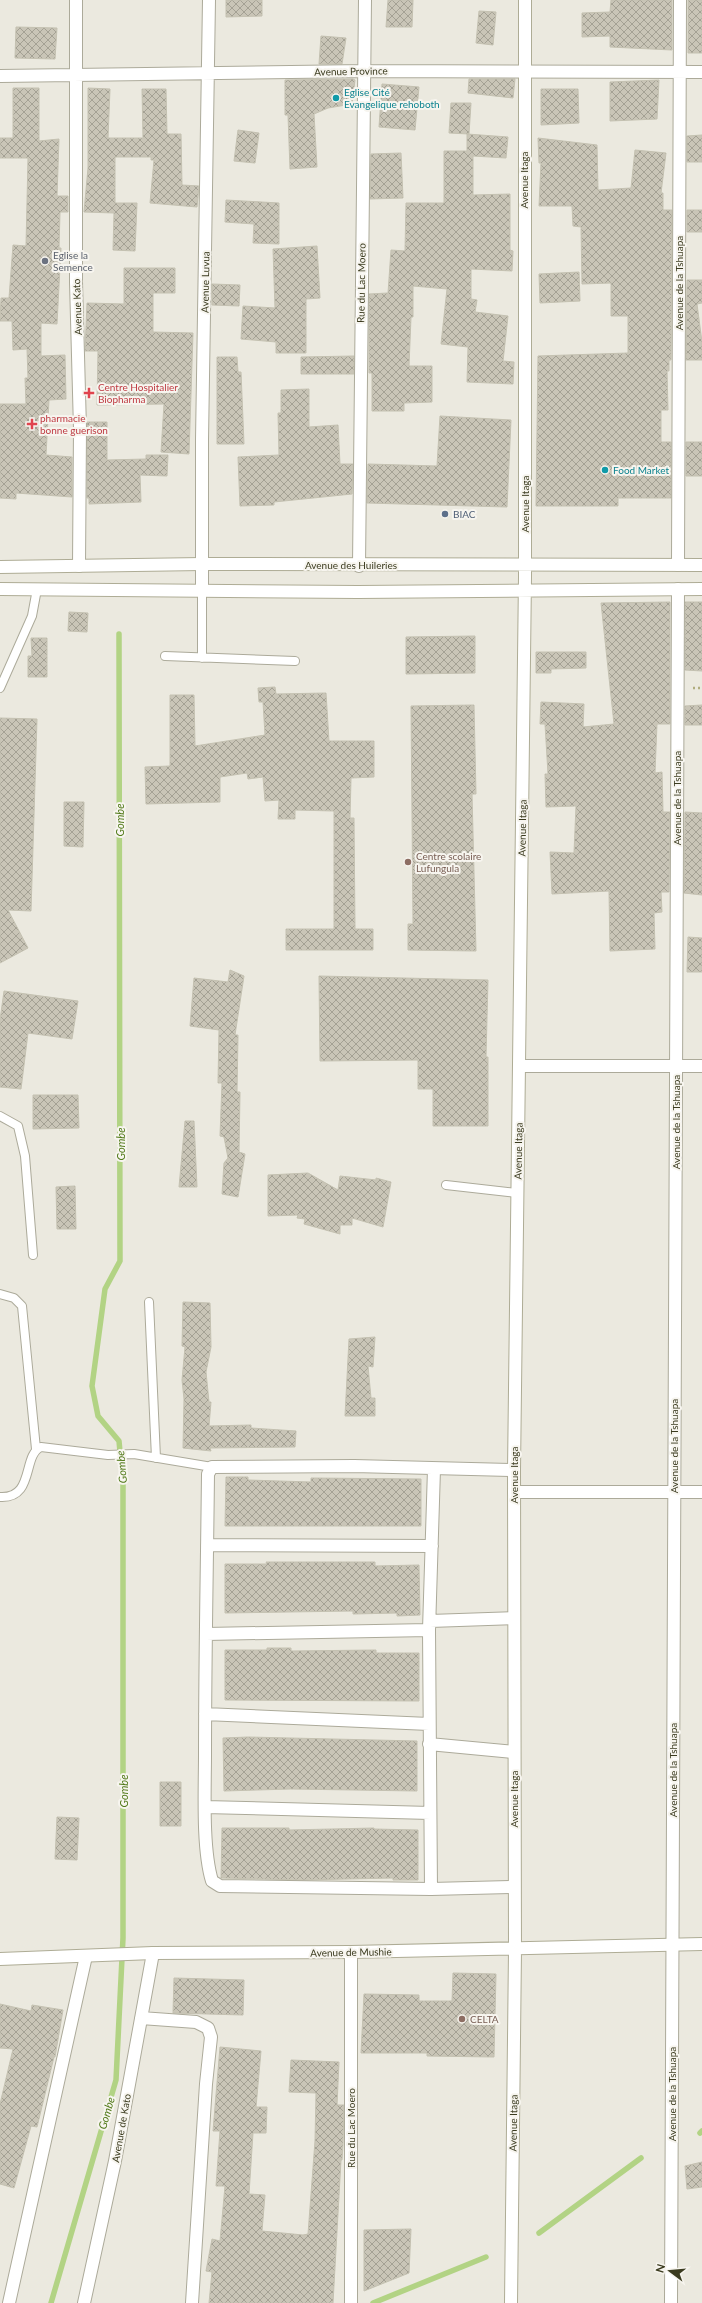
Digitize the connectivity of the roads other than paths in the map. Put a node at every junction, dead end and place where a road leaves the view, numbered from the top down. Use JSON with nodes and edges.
{"nodes":[{"id":1,"x":76,"y":0,"type":"edge"},
{"id":2,"x":209,"y":0,"type":"edge"},
{"id":3,"x":365,"y":0,"type":"edge"},
{"id":4,"x":525,"y":0,"type":"edge"},
{"id":5,"x":680,"y":0,"type":"edge"},
{"id":6,"x":364,"y":71,"type":"junction"},
{"id":7,"x":524,"y":71,"type":"junction"},
{"id":8,"x":678,"y":72,"type":"junction"},
{"id":9,"x":702,"y":72,"type":"edge"},
{"id":10,"x":209,"y":73,"type":"junction"},
{"id":11,"x":75,"y":74,"type":"junction"},
{"id":12,"x":0,"y":76,"type":"edge"},
{"id":13,"x":202,"y":564,"type":"junction"},
{"id":14,"x":525,"y":564,"type":"junction"},
{"id":15,"x":678,"y":565,"type":"junction"},
{"id":16,"x":702,"y":565,"type":"edge"},
{"id":17,"x":79,"y":566,"type":"junction"},
{"id":18,"x":359,"y":566,"type":"junction"},
{"id":19,"x":0,"y":567,"type":"edge"},
{"id":20,"x":0,"y":589,"type":"edge"},
{"id":21,"x":37,"y":589,"type":"junction"},
{"id":22,"x":678,"y":589,"type":"junction"},
{"id":23,"x":702,"y":589,"type":"edge"},
{"id":24,"x":202,"y":590,"type":"junction"},
{"id":25,"x":524,"y":590,"type":"junction"},
{"id":26,"x":165,"y":656,"type":"dead end"},
{"id":27,"x":202,"y":658,"type":"junction"},
{"id":28,"x":295,"y":661,"type":"dead end"},
{"id":29,"x":0,"y":688,"type":"edge"},
{"id":30,"x":519,"y":1066,"type":"junction"},
{"id":31,"x":676,"y":1066,"type":"junction"},
{"id":32,"x":702,"y":1066,"type":"edge"},
{"id":33,"x":0,"y":1116,"type":"edge"},
{"id":34,"x":446,"y":1185,"type":"dead end"},
{"id":35,"x":517,"y":1193,"type":"junction"},
{"id":36,"x":33,"y":1255,"type":"dead end"},
{"id":37,"x":0,"y":1294,"type":"edge"},
{"id":38,"x":149,"y":1302,"type":"dead end"},
{"id":39,"x":36,"y":1449,"type":"junction"},
{"id":40,"x":156,"y":1458,"type":"junction"},
{"id":41,"x":212,"y":1467,"type":"junction"},
{"id":42,"x":434,"y":1469,"type":"junction"},
{"id":43,"x":514,"y":1470,"type":"junction"},
{"id":44,"x":514,"y":1492,"type":"junction"},
{"id":45,"x":674,"y":1492,"type":"junction"},
{"id":46,"x":702,"y":1492,"type":"edge"},
{"id":47,"x":0,"y":1497,"type":"edge"},
{"id":48,"x":207,"y":1545,"type":"junction"},
{"id":49,"x":432,"y":1546,"type":"junction"},
{"id":50,"x":514,"y":1618,"type":"junction"},
{"id":51,"x":429,"y":1626,"type":"junction"},
{"id":52,"x":206,"y":1634,"type":"junction"},
{"id":53,"x":205,"y":1714,"type":"junction"},
{"id":54,"x":429,"y":1724,"type":"junction"},
{"id":55,"x":429,"y":1744,"type":"junction"},
{"id":56,"x":514,"y":1752,"type":"junction"},
{"id":57,"x":205,"y":1807,"type":"junction"},
{"id":58,"x":430,"y":1812,"type":"junction"},
{"id":59,"x":514,"y":1887,"type":"junction"},
{"id":60,"x":431,"y":1889,"type":"junction"},
{"id":61,"x":702,"y":1944,"type":"edge"},
{"id":62,"x":672,"y":1945,"type":"junction"},
{"id":63,"x":515,"y":1950,"type":"junction"},
{"id":64,"x":351,"y":1952,"type":"junction"},
{"id":65,"x":153,"y":1953,"type":"junction"},
{"id":66,"x":92,"y":1956,"type":"junction"},
{"id":67,"x":0,"y":1959,"type":"edge"},
{"id":68,"x":141,"y":2018,"type":"junction"},
{"id":69,"x":9,"y":2303,"type":"edge"},
{"id":70,"x":84,"y":2303,"type":"edge"},
{"id":71,"x":192,"y":2303,"type":"edge"},
{"id":72,"x":351,"y":2303,"type":"edge"},
{"id":73,"x":511,"y":2303,"type":"edge"},
{"id":74,"x":671,"y":2303,"type":"edge"}],
"edges":[{"from":1,"to":11,"type":"street","name":"Avenue Kato"},
{"from":2,"to":10,"type":"street","name":"Avenue Luvua"},
{"from":3,"to":6,"type":"street","name":"Rue du Lac Moero"},
{"from":4,"to":7,"type":"street","name":"Avenue Itaga"},
{"from":5,"to":8,"type":"street","name":"Avenue de la Tshuapa"},
{"from":6,"to":7,"type":"street","name":"Avenue Province"},
{"from":6,"to":10,"type":"street","name":"Avenue Province"},
{"from":6,"to":18,"type":"street","name":"Rue du Lac Moero"},
{"from":7,"to":8,"type":"street","name":"Avenue Province"},
{"from":7,"to":14,"type":"street","name":"Avenue Itaga"},
{"from":8,"to":9,"type":"street","name":"Avenue Province"},
{"from":8,"to":15,"type":"street","name":"Avenue de la Tshuapa"},
{"from":10,"to":11,"type":"street","name":"Avenue Province"},
{"from":10,"to":13,"type":"street","name":"Avenue Luvua"},
{"from":11,"to":12,"type":"street","name":"Avenue Province"},
{"from":11,"to":17,"type":"street","name":"Avenue Kato"},
{"from":13,"to":17,"type":"street","name":"Avenue des Huileries"},
{"from":13,"to":18,"type":"street","name":"Avenue des Huileries"},
{"from":13,"to":24,"type":"street","name":"Avenue Luvua"},
{"from":14,"to":15,"type":"street","name":"Avenue des Huileries"},
{"from":14,"to":18,"type":"street","name":"Avenue des Huileries"},
{"from":14,"to":25,"type":"street","name":"Avenue Itaga"},
{"from":15,"to":16,"type":"street","name":"Avenue des Huileries"},
{"from":17,"to":19,"type":"street","name":"Avenue des Huileries"},
{"from":20,"to":21,"type":"street"},
{"from":21,"to":24,"type":"street"},
{"from":21,"to":29,"type":"lane"},
{"from":22,"to":23,"type":"street"},
{"from":22,"to":25,"type":"street"},
{"from":22,"to":31,"type":"street","name":"Avenue de la Tshuapa"},
{"from":24,"to":25,"type":"street"},
{"from":24,"to":27,"type":"lane"},
{"from":25,"to":30,"type":"street","name":"Avenue Itaga"},
{"from":26,"to":27,"type":"lane"},
{"from":27,"to":28,"type":"lane"},
{"from":30,"to":31,"type":"street"},
{"from":30,"to":35,"type":"street","name":"Avenue Itaga"},
{"from":31,"to":32,"type":"street"},
{"from":31,"to":45,"type":"street","name":"Avenue de la Tshuapa"},
{"from":33,"to":36,"type":"lane"},
{"from":34,"to":35,"type":"lane"},
{"from":35,"to":43,"type":"street","name":"Avenue Itaga"},
{"from":37,"to":39,"type":"lane"},
{"from":38,"to":40,"type":"lane"},
{"from":39,"to":40,"type":"lane"},
{"from":39,"to":47,"type":"lane"},
{"from":40,"to":41,"type":"lane"},
{"from":41,"to":42,"type":"street"},
{"from":41,"to":48,"type":"street"},
{"from":42,"to":43,"type":"street"},
{"from":42,"to":49,"type":"street"},
{"from":43,"to":44,"type":"street","name":"Avenue Itaga"},
{"from":44,"to":45,"type":"street"},
{"from":44,"to":50,"type":"street","name":"Avenue Itaga"},
{"from":45,"to":46,"type":"street"},
{"from":45,"to":62,"type":"street","name":"Avenue de la Tshuapa"},
{"from":48,"to":49,"type":"street"},
{"from":48,"to":52,"type":"street"},
{"from":49,"to":51,"type":"street"},
{"from":50,"to":51,"type":"street"},
{"from":50,"to":56,"type":"street","name":"Avenue Itaga"},
{"from":51,"to":52,"type":"street"},
{"from":51,"to":54,"type":"street"},
{"from":52,"to":53,"type":"street"},
{"from":53,"to":54,"type":"street"},
{"from":53,"to":57,"type":"street"},
{"from":54,"to":55,"type":"street"},
{"from":55,"to":56,"type":"street"},
{"from":55,"to":58,"type":"street"},
{"from":56,"to":59,"type":"street","name":"Avenue Itaga"},
{"from":57,"to":58,"type":"street"},
{"from":57,"to":60,"type":"street"},
{"from":58,"to":60,"type":"street"},
{"from":59,"to":60,"type":"street"},
{"from":59,"to":63,"type":"street","name":"Avenue Itaga"},
{"from":61,"to":62,"type":"street","name":"Avenue de Mushie"},
{"from":62,"to":63,"type":"street","name":"Avenue de Mushie"},
{"from":62,"to":74,"type":"street","name":"Avenue de la Tshuapa"},
{"from":63,"to":64,"type":"street","name":"Avenue de Mushie"},
{"from":63,"to":73,"type":"street","name":"Avenue Itaga"},
{"from":64,"to":65,"type":"street","name":"Avenue de Mushie"},
{"from":64,"to":72,"type":"street","name":"Rue du Lac Moero"},
{"from":65,"to":66,"type":"street","name":"Avenue de Mushie"},
{"from":65,"to":68,"type":"street","name":"Avenue de Kato"},
{"from":66,"to":67,"type":"street","name":"Avenue de Mushie"},
{"from":66,"to":69,"type":"street"},
{"from":68,"to":70,"type":"street","name":"Avenue de Kato"},
{"from":68,"to":71,"type":"street"}]}
